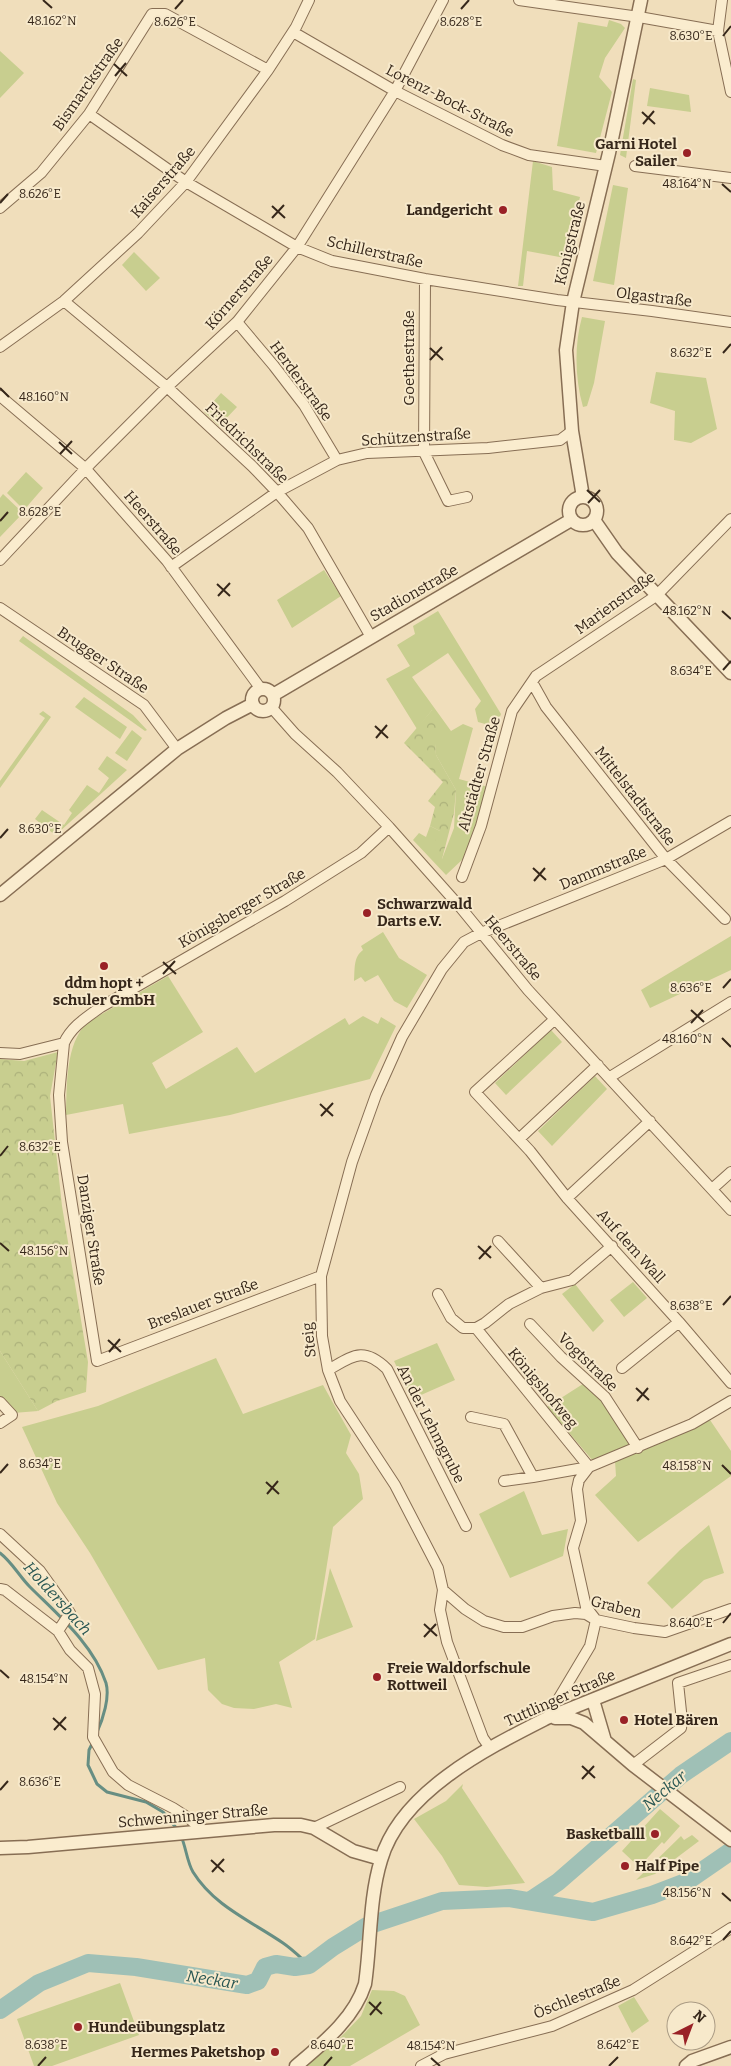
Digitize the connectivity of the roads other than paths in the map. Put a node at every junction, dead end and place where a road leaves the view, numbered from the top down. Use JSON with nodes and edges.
{"nodes":[{"id":1,"x":309,"y":0,"type":"edge"},
{"id":2,"x":443,"y":0,"type":"edge"},
{"id":3,"x":519,"y":0,"type":"edge"},
{"id":4,"x":641,"y":0,"type":"edge"},
{"id":5,"x":722,"y":0,"type":"edge"},
{"id":6,"x":639,"y":16,"type":"junction"},
{"id":7,"x":718,"y":31,"type":"junction"},
{"id":8,"x":293,"y":32,"type":"junction"},
{"id":9,"x":268,"y":70,"type":"junction"},
{"id":10,"x":396,"y":91,"type":"junction"},
{"id":11,"x":731,"y":92,"type":"edge"},
{"id":12,"x":89,"y":114,"type":"junction"},
{"id":13,"x":606,"y":166,"type":"junction"},
{"id":14,"x":635,"y":166,"type":"dead end"},
{"id":15,"x":731,"y":178,"type":"edge"},
{"id":16,"x":186,"y":182,"type":"junction"},
{"id":17,"x":0,"y":208,"type":"edge"},
{"id":18,"x":297,"y":247,"type":"junction"},
{"id":19,"x":425,"y":279,"type":"junction"},
{"id":20,"x":64,"y":301,"type":"junction"},
{"id":21,"x":573,"y":302,"type":"junction"},
{"id":22,"x":237,"y":322,"type":"junction"},
{"id":23,"x":731,"y":322,"type":"edge"},
{"id":24,"x":0,"y":347,"type":"edge"},
{"id":25,"x":166,"y":387,"type":"junction"},
{"id":26,"x":0,"y":396,"type":"edge"},
{"id":27,"x":572,"y":431,"type":"junction"},
{"id":28,"x":424,"y":452,"type":"junction"},
{"id":29,"x":337,"y":460,"type":"junction"},
{"id":30,"x":85,"y":468,"type":"junction"},
{"id":31,"x":277,"y":492,"type":"junction"},
{"id":32,"x":467,"y":497,"type":"dead end"},
{"id":33,"x":583,"y":497,"type":"junction"},
{"id":34,"x":731,"y":519,"type":"edge"},
{"id":35,"x":571,"y":520,"type":"junction"},
{"id":36,"x":594,"y":520,"type":"junction"},
{"id":37,"x":0,"y":560,"type":"edge"},
{"id":38,"x":171,"y":567,"type":"junction"},
{"id":39,"x":656,"y":596,"type":"junction"},
{"id":40,"x":0,"y":608,"type":"edge"},
{"id":41,"x":371,"y":637,"type":"junction"},
{"id":42,"x":731,"y":673,"type":"edge"},
{"id":43,"x":532,"y":682,"type":"junction"},
{"id":44,"x":261,"y":690,"type":"junction"},
{"id":45,"x":273,"y":701,"type":"junction"},
{"id":46,"x":253,"y":704,"type":"junction"},
{"id":47,"x":177,"y":749,"type":"junction"},
{"id":48,"x":731,"y":821,"type":"edge"},
{"id":49,"x":389,"y":827,"type":"junction"},
{"id":50,"x":666,"y":859,"type":"junction"},
{"id":51,"x":462,"y":877,"type":"dead end"},
{"id":52,"x":0,"y":896,"type":"edge"},
{"id":53,"x":725,"y":919,"type":"dead end"},
{"id":54,"x":481,"y":933,"type":"junction"},
{"id":55,"x":731,"y":1002,"type":"edge"},
{"id":56,"x":555,"y":1019,"type":"junction"},
{"id":57,"x":64,"y":1043,"type":"junction"},
{"id":58,"x":0,"y":1053,"type":"edge"},
{"id":59,"x":598,"y":1065,"type":"junction"},
{"id":60,"x":610,"y":1077,"type":"junction"},
{"id":61,"x":650,"y":1121,"type":"junction"},
{"id":62,"x":519,"y":1139,"type":"junction"},
{"id":63,"x":731,"y":1172,"type":"edge"},
{"id":64,"x":712,"y":1189,"type":"junction"},
{"id":65,"x":567,"y":1198,"type":"junction"},
{"id":66,"x":731,"y":1210,"type":"edge"},
{"id":67,"x":498,"y":1241,"type":"dead end"},
{"id":68,"x":612,"y":1246,"type":"junction"},
{"id":69,"x":321,"y":1276,"type":"junction"},
{"id":70,"x":541,"y":1288,"type":"junction"},
{"id":71,"x":438,"y":1294,"type":"dead end"},
{"id":72,"x":679,"y":1322,"type":"junction"},
{"id":73,"x":530,"y":1324,"type":"dead end"},
{"id":74,"x":476,"y":1328,"type":"junction"},
{"id":75,"x":96,"y":1361,"type":"joint"},
{"id":76,"x":622,"y":1368,"type":"dead end"},
{"id":77,"x":328,"y":1370,"type":"junction"},
{"id":78,"x":731,"y":1383,"type":"edge"},
{"id":79,"x":731,"y":1401,"type":"edge"},
{"id":80,"x":0,"y":1402,"type":"edge"},
{"id":81,"x":471,"y":1417,"type":"dead end"},
{"id":82,"x":0,"y":1424,"type":"edge"},
{"id":83,"x":638,"y":1448,"type":"junction"},
{"id":84,"x":589,"y":1467,"type":"junction"},
{"id":85,"x":533,"y":1477,"type":"junction"},
{"id":86,"x":504,"y":1481,"type":"dead end"},
{"id":87,"x":466,"y":1526,"type":"dead end"},
{"id":88,"x":0,"y":1534,"type":"edge"},
{"id":89,"x":0,"y":1589,"type":"edge"},
{"id":90,"x":443,"y":1590,"type":"junction"},
{"id":91,"x":731,"y":1609,"type":"edge"},
{"id":92,"x":596,"y":1620,"type":"junction"},
{"id":93,"x":62,"y":1624,"type":"junction"},
{"id":94,"x":731,"y":1644,"type":"edge"},
{"id":95,"x":731,"y":1665,"type":"edge"},
{"id":96,"x":593,"y":1700,"type":"junction"},
{"id":97,"x":547,"y":1718,"type":"junction"},
{"id":98,"x":605,"y":1741,"type":"junction"},
{"id":99,"x":490,"y":1748,"type":"junction"},
{"id":100,"x":633,"y":1765,"type":"junction"},
{"id":101,"x":400,"y":1787,"type":"dead end"},
{"id":102,"x":314,"y":1828,"type":"junction"},
{"id":103,"x":204,"y":1832,"type":"junction"},
{"id":104,"x":731,"y":1840,"type":"edge"},
{"id":105,"x":0,"y":1848,"type":"edge"},
{"id":106,"x":381,"y":1859,"type":"junction"},
{"id":107,"x":731,"y":1928,"type":"edge"},
{"id":108,"x":731,"y":2046,"type":"edge"},
{"id":109,"x":296,"y":2066,"type":"edge"},
{"id":110,"x":421,"y":2066,"type":"edge"},
{"id":111,"x":686,"y":2066,"type":"edge"}],
"edges":[{"from":1,"to":8,"type":"street","name":"Kaiserstraße"},
{"from":2,"to":10,"type":"street","name":"Körnerstraße"},
{"from":3,"to":6,"type":"street"},
{"from":4,"to":6,"type":"street","name":"Königstraße"},
{"from":5,"to":7,"type":"street"},
{"from":6,"to":7,"type":"street"},
{"from":6,"to":13,"type":"street","name":"Königstraße"},
{"from":7,"to":11,"type":"street"},
{"from":8,"to":9,"type":"street","name":"Kaiserstraße"},
{"from":8,"to":10,"type":"street","name":"Lorenz-Bock-Straße"},
{"from":9,"to":12,"type":"street","name":"Bismarckstraße"},
{"from":9,"to":16,"type":"street","name":"Kaiserstraße"},
{"from":10,"to":13,"type":"street","name":"Lorenz-Bock-Straße"},
{"from":10,"to":18,"type":"street","name":"Körnerstraße"},
{"from":12,"to":16,"type":"street","name":"Schillerstraße"},
{"from":12,"to":17,"type":"street","name":"Bismarckstraße"},
{"from":13,"to":21,"type":"street","name":"Königstraße"},
{"from":14,"to":15,"type":"street"},
{"from":16,"to":18,"type":"street","name":"Schillerstraße"},
{"from":16,"to":20,"type":"street","name":"Kaiserstraße"},
{"from":18,"to":19,"type":"street","name":"Schillerstraße"},
{"from":18,"to":22,"type":"street","name":"Körnerstraße"},
{"from":19,"to":21,"type":"street","name":"Schillerstraße"},
{"from":19,"to":28,"type":"street","name":"Goethestraße"},
{"from":20,"to":24,"type":"street","name":"Kaiserstraße"},
{"from":20,"to":25,"type":"street","name":"Friedrichstraße"},
{"from":21,"to":23,"type":"street","name":"Olgastraße"},
{"from":21,"to":27,"type":"street","name":"Königstraße"},
{"from":22,"to":25,"type":"street","name":"Körnerstraße"},
{"from":22,"to":29,"type":"street","name":"Herderstraße"},
{"from":25,"to":30,"type":"street","name":"Körnerstraße"},
{"from":25,"to":31,"type":"street","name":"Friedrichstraße"},
{"from":26,"to":30,"type":"street","name":"Heerstraße"},
{"from":27,"to":28,"type":"street","name":"Schützenstraße"},
{"from":27,"to":33,"type":"street","name":"Königstraße"},
{"from":28,"to":29,"type":"street","name":"Schützenstraße"},
{"from":28,"to":32,"type":"street","name":"Goethestraße"},
{"from":29,"to":31,"type":"street","name":"Schützenstraße"},
{"from":30,"to":37,"type":"street","name":"Körnerstraße"},
{"from":30,"to":38,"type":"street","name":"Heerstraße"},
{"from":31,"to":38,"type":"street","name":"Schützenstraße"},
{"from":31,"to":41,"type":"street","name":"Friedrichstraße"},
{"from":33,"to":35,"type":"street"},
{"from":33,"to":36,"type":"street","name":"Königstraße"},
{"from":34,"to":39,"type":"street","name":"Marienstraße"},
{"from":35,"to":36,"type":"street"},
{"from":35,"to":41,"type":"street","name":"Stadionstraße"},
{"from":36,"to":39,"type":"street","name":"Königstraße"},
{"from":38,"to":44,"type":"street","name":"Heerstraße"},
{"from":39,"to":42,"type":"street","name":"Königstraße"},
{"from":39,"to":43,"type":"street","name":"Marienstraße"},
{"from":40,"to":47,"type":"street","name":"Brugger Straße"},
{"from":41,"to":45,"type":"street","name":"Stadionstraße"},
{"from":43,"to":50,"type":"street","name":"Mittelstadtstraße"},
{"from":43,"to":51,"type":"street","name":"Altstädter Straße"},
{"from":44,"to":45,"type":"street"},
{"from":44,"to":46,"type":"street"},
{"from":45,"to":46,"type":"street"},
{"from":45,"to":49,"type":"street","name":"Heerstraße"},
{"from":46,"to":47,"type":"street"},
{"from":47,"to":52,"type":"street"},
{"from":48,"to":50,"type":"street","name":"Dammstraße"},
{"from":49,"to":54,"type":"street","name":"Heerstraße"},
{"from":49,"to":57,"type":"street","name":"Königsberger Straße"},
{"from":50,"to":53,"type":"street","name":"Mittelstadtstraße"},
{"from":50,"to":54,"type":"street","name":"Dammstraße"},
{"from":54,"to":56,"type":"street","name":"Heerstraße"},
{"from":54,"to":69,"type":"street","name":"Steig"},
{"from":55,"to":60,"type":"street"},
{"from":56,"to":59,"type":"street","name":"Heerstraße"},
{"from":56,"to":62,"type":"street","name":"Auf dem Wall"},
{"from":57,"to":58,"type":"street"},
{"from":57,"to":75,"type":"street","name":"Danziger Straße"},
{"from":59,"to":60,"type":"street","name":"Heerstraße"},
{"from":59,"to":62,"type":"street"},
{"from":60,"to":61,"type":"street","name":"Heerstraße"},
{"from":61,"to":64,"type":"street","name":"Heerstraße"},
{"from":61,"to":65,"type":"street"},
{"from":62,"to":65,"type":"street","name":"Auf dem Wall"},
{"from":63,"to":64,"type":"street"},
{"from":64,"to":66,"type":"street","name":"Heerstraße"},
{"from":65,"to":68,"type":"street","name":"Auf dem Wall"},
{"from":67,"to":70,"type":"street"},
{"from":68,"to":70,"type":"street"},
{"from":68,"to":72,"type":"street","name":"Auf dem Wall"},
{"from":69,"to":75,"type":"street","name":"Breslauer Straße"},
{"from":69,"to":77,"type":"street","name":"Steig"},
{"from":70,"to":74,"type":"street"},
{"from":71,"to":74,"type":"street"},
{"from":72,"to":76,"type":"street"},
{"from":72,"to":78,"type":"street","name":"Auf dem Wall"},
{"from":73,"to":83,"type":"street","name":"Vogtstraße"},
{"from":74,"to":84,"type":"street","name":"Königshofweg"},
{"from":77,"to":87,"type":"street","name":"An der Lehmgrube"},
{"from":77,"to":90,"type":"street","name":"Steig"},
{"from":79,"to":83,"type":"street"},
{"from":80,"to":82,"type":"street"},
{"from":81,"to":85,"type":"street"},
{"from":83,"to":84,"type":"street"},
{"from":84,"to":85,"type":"street"},
{"from":84,"to":92,"type":"street"},
{"from":85,"to":86,"type":"street"},
{"from":88,"to":93,"type":"street"},
{"from":89,"to":93,"type":"street"},
{"from":90,"to":92,"type":"street","name":"Graben"},
{"from":90,"to":99,"type":"street","name":"Steig"},
{"from":91,"to":92,"type":"street","name":"Graben"},
{"from":92,"to":97,"type":"street"},
{"from":93,"to":103,"type":"street"},
{"from":94,"to":96,"type":"street","name":"Tuttlinger Straße"},
{"from":95,"to":100,"type":"street"},
{"from":96,"to":97,"type":"street","name":"Tuttlinger Straße"},
{"from":96,"to":98,"type":"street"},
{"from":97,"to":98,"type":"street"},
{"from":97,"to":99,"type":"street","name":"Tuttlinger Straße"},
{"from":98,"to":100,"type":"street"},
{"from":99,"to":106,"type":"street","name":"Tuttlinger Straße"},
{"from":100,"to":104,"type":"street"},
{"from":101,"to":102,"type":"street"},
{"from":102,"to":103,"type":"street","name":"Schwenninger Straße"},
{"from":102,"to":106,"type":"street","name":"Schwenninger Straße"},
{"from":103,"to":105,"type":"street","name":"Schwenninger Straße"},
{"from":106,"to":109,"type":"street","name":"Tuttlinger Straße"},
{"from":107,"to":110,"type":"street","name":"Öschlestraße"},
{"from":108,"to":111,"type":"street"}]}
